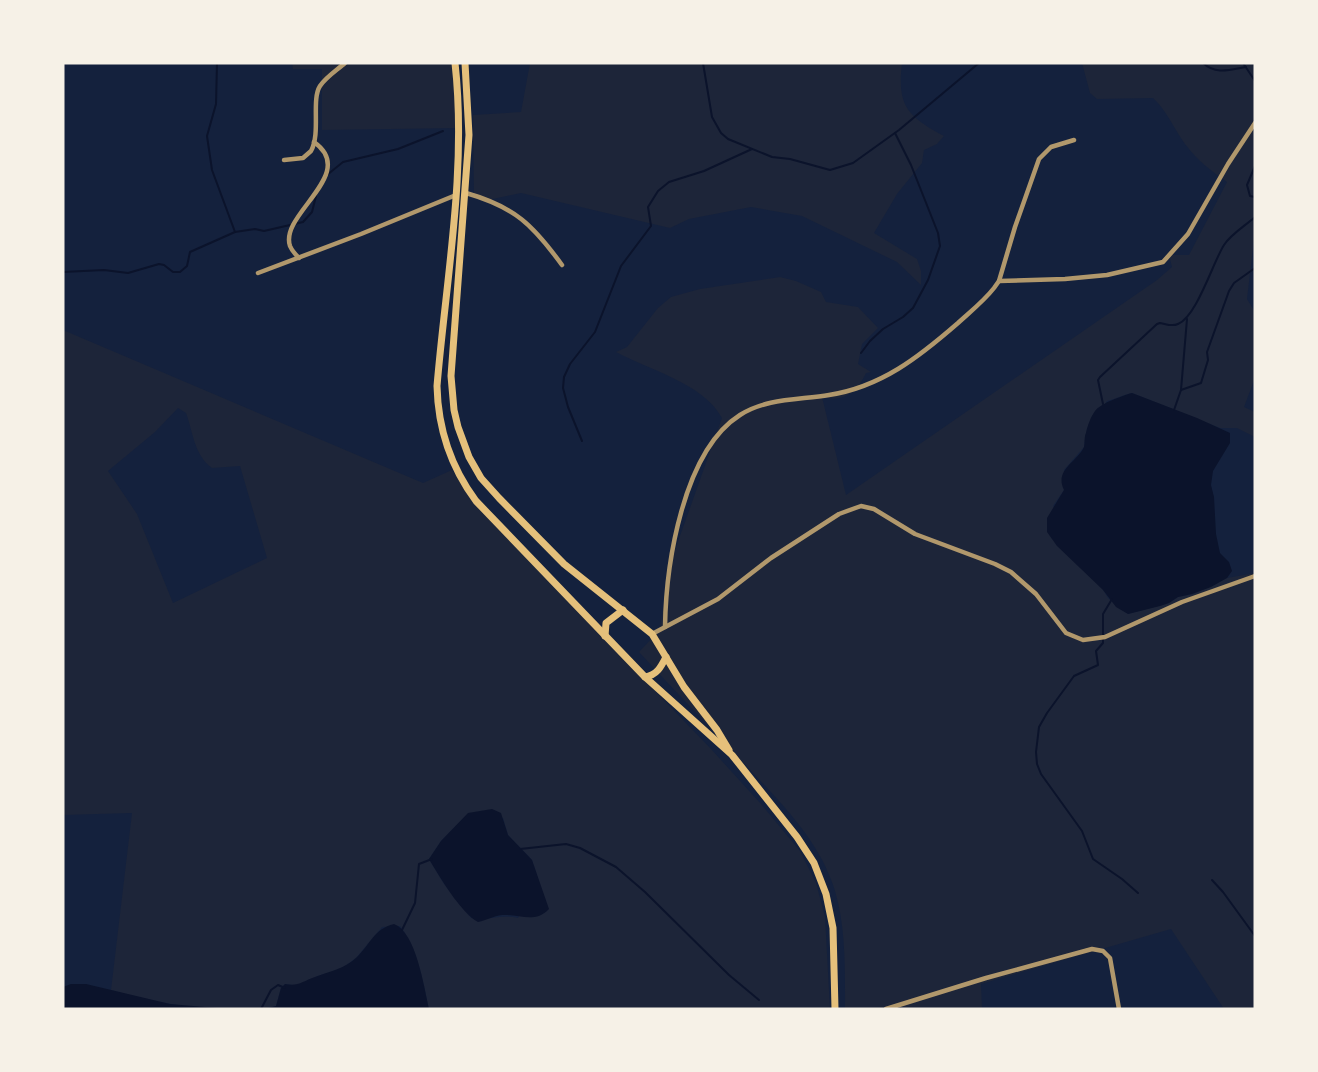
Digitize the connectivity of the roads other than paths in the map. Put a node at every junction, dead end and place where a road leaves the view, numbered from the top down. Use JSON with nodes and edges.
{"nodes":[{"id":1,"x":345,"y":63,"type":"edge"},
{"id":2,"x":455,"y":63,"type":"edge"},
{"id":3,"x":465,"y":63,"type":"edge"},
{"id":4,"x":1255,"y":123,"type":"edge"},
{"id":5,"x":1074,"y":140,"type":"dead end"},
{"id":6,"x":314,"y":142,"type":"junction"},
{"id":7,"x":284,"y":160,"type":"dead end"},
{"id":8,"x":466,"y":193,"type":"junction"},
{"id":9,"x":456,"y":195,"type":"junction"},
{"id":10,"x":298,"y":258,"type":"junction"},
{"id":11,"x":562,"y":265,"type":"dead end"},
{"id":12,"x":258,"y":273,"type":"dead end"},
{"id":13,"x":999,"y":280,"type":"junction"},
{"id":14,"x":1255,"y":576,"type":"edge"},
{"id":15,"x":623,"y":610,"type":"junction"},
{"id":16,"x":665,"y":627,"type":"junction"},
{"id":17,"x":652,"y":634,"type":"junction"},
{"id":18,"x":605,"y":636,"type":"junction"},
{"id":19,"x":666,"y":657,"type":"junction"},
{"id":20,"x":645,"y":676,"type":"junction"},
{"id":21,"x":732,"y":755,"type":"junction"},
{"id":22,"x":835,"y":1009,"type":"edge"},
{"id":23,"x":886,"y":1009,"type":"edge"},
{"id":24,"x":1119,"y":1009,"type":"edge"}],
"edges":[{"from":1,"to":6,"type":"street"},
{"from":2,"to":9,"type":"main road"},
{"from":3,"to":8,"type":"main road"},
{"from":4,"to":13,"type":"street"},
{"from":5,"to":13,"type":"street"},
{"from":6,"to":7,"type":"street"},
{"from":6,"to":10,"type":"street"},
{"from":8,"to":11,"type":"street"},
{"from":8,"to":15,"type":"main road"},
{"from":9,"to":10,"type":"street"},
{"from":9,"to":18,"type":"main road"},
{"from":10,"to":12,"type":"street"},
{"from":13,"to":16,"type":"street"},
{"from":14,"to":16,"type":"street"},
{"from":15,"to":17,"type":"main road"},
{"from":15,"to":18,"type":"main road"},
{"from":16,"to":17,"type":"street"},
{"from":17,"to":19,"type":"main road"},
{"from":18,"to":20,"type":"main road"},
{"from":19,"to":20,"type":"main road"},
{"from":19,"to":21,"type":"main road"},
{"from":20,"to":21,"type":"main road"},
{"from":21,"to":22,"type":"main road"},
{"from":23,"to":24,"type":"street"}]}
